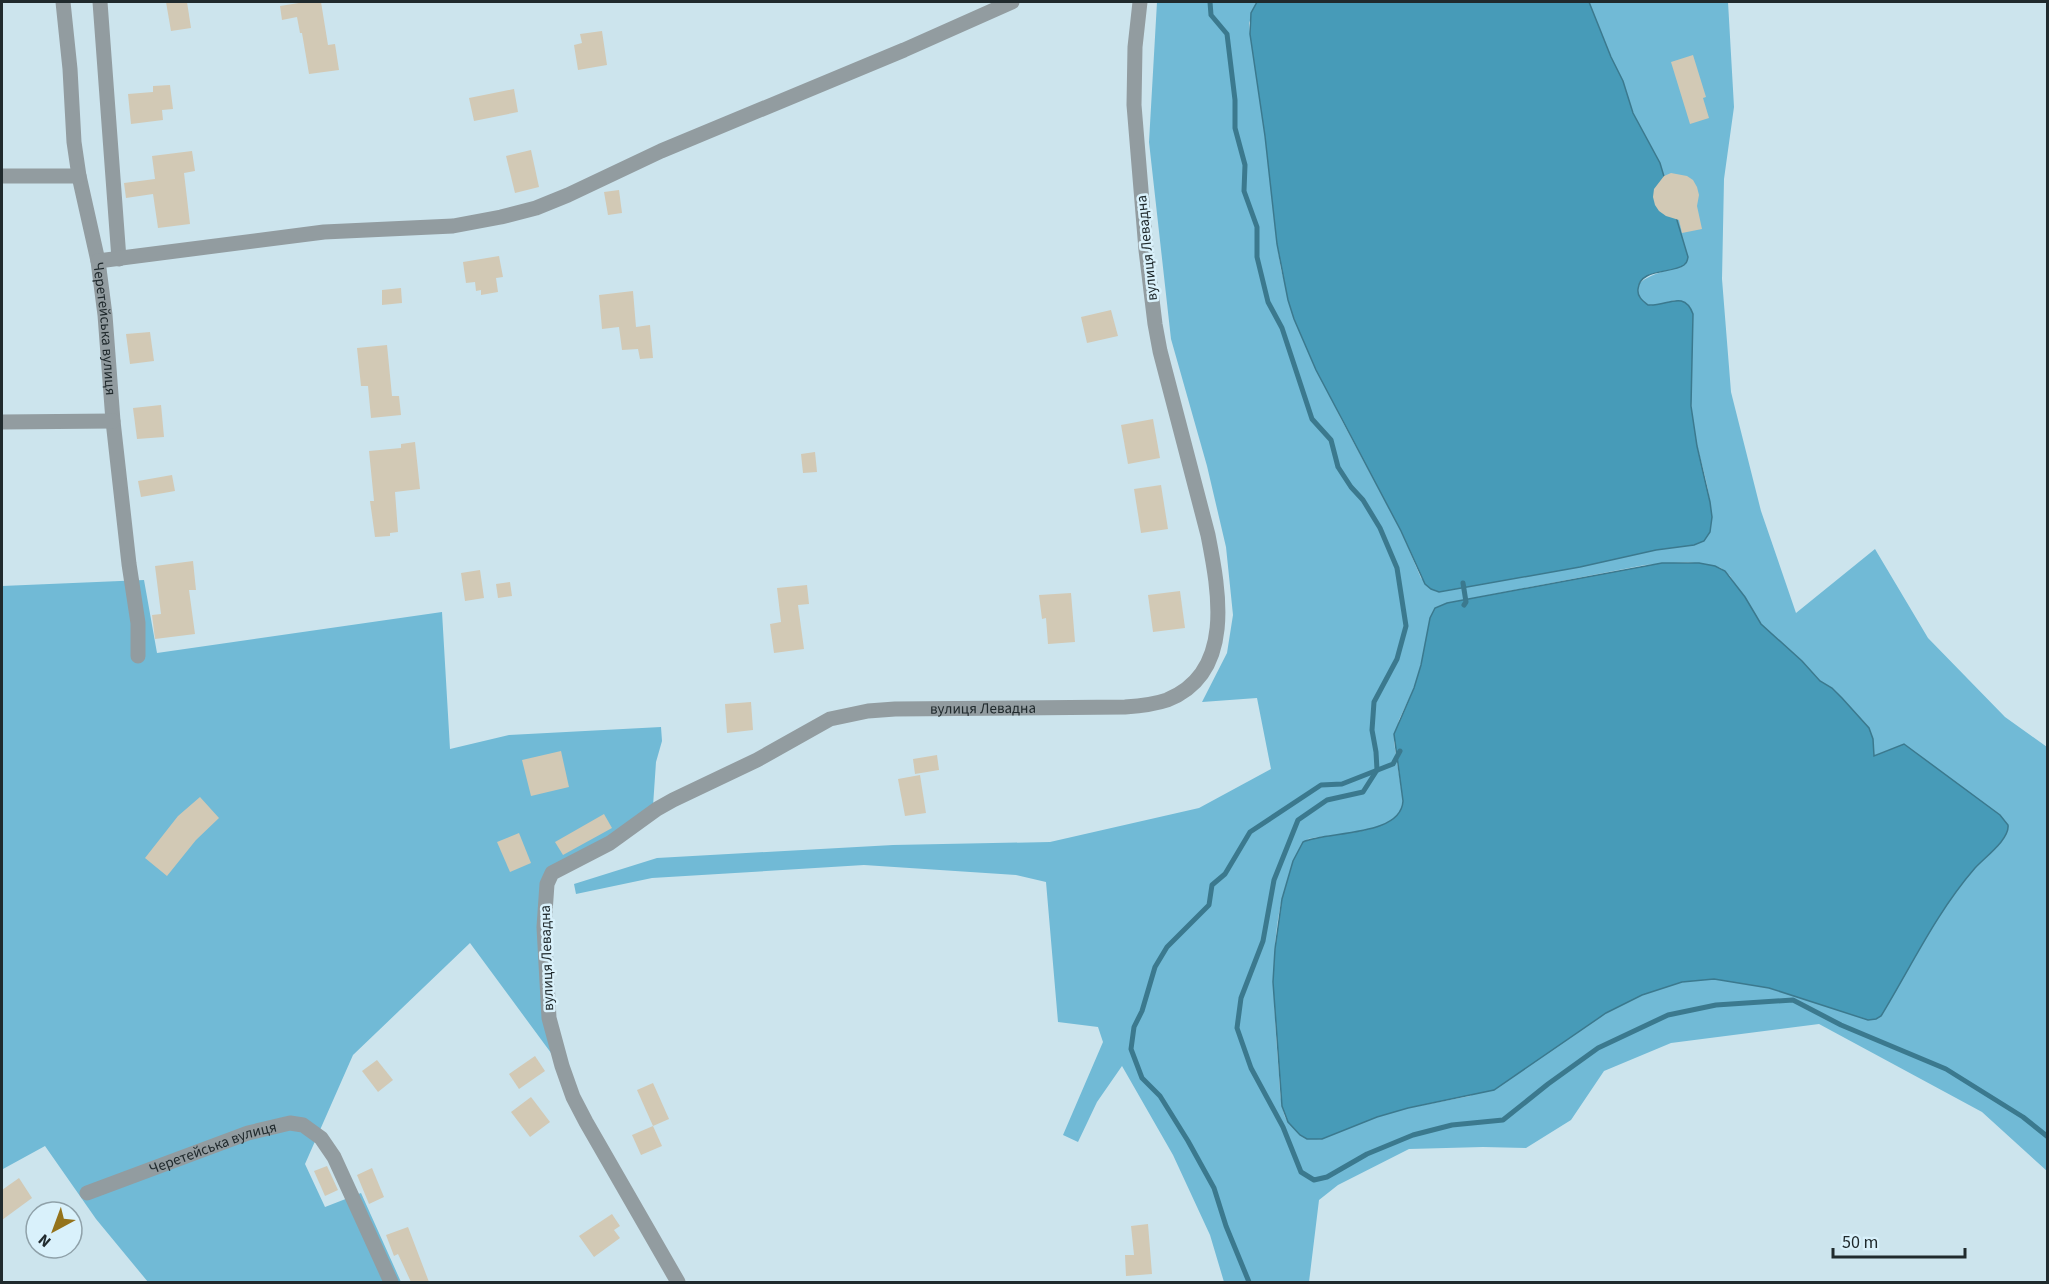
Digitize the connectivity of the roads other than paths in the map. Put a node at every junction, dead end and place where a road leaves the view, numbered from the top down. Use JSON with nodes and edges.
{"nodes":[{"id":1,"x":63,"y":2,"type":"edge"},
{"id":2,"x":100,"y":2,"type":"edge"},
{"id":3,"x":1012,"y":2,"type":"edge"},
{"id":4,"x":1140,"y":2,"type":"edge"},
{"id":5,"x":2,"y":176,"type":"edge"},
{"id":6,"x":79,"y":176,"type":"junction"},
{"id":7,"x":119,"y":259,"type":"junction"},
{"id":8,"x":98,"y":261,"type":"junction"},
{"id":9,"x":113,"y":420,"type":"junction"},
{"id":10,"x":2,"y":422,"type":"edge"},
{"id":11,"x":138,"y":656,"type":"dead end"},
{"id":12,"x":87,"y":1193,"type":"dead end"},
{"id":13,"x":392,"y":1282,"type":"edge"},
{"id":14,"x":678,"y":1282,"type":"edge"}],
"edges":[{"from":1,"to":6,"type":"street","name":"Черетейська вулиця"},
{"from":2,"to":7,"type":"street"},
{"from":3,"to":7,"type":"street"},
{"from":4,"to":14,"type":"street","name":"вулиця Левадна"},
{"from":5,"to":6,"type":"street"},
{"from":6,"to":8,"type":"street","name":"Черетейська вулиця"},
{"from":7,"to":8,"type":"street"},
{"from":8,"to":9,"type":"street","name":"Черетейська вулиця"},
{"from":9,"to":10,"type":"street"},
{"from":9,"to":11,"type":"street","name":"Черетейська вулиця"},
{"from":12,"to":13,"type":"street","name":"Черетейська вулиця"}]}
